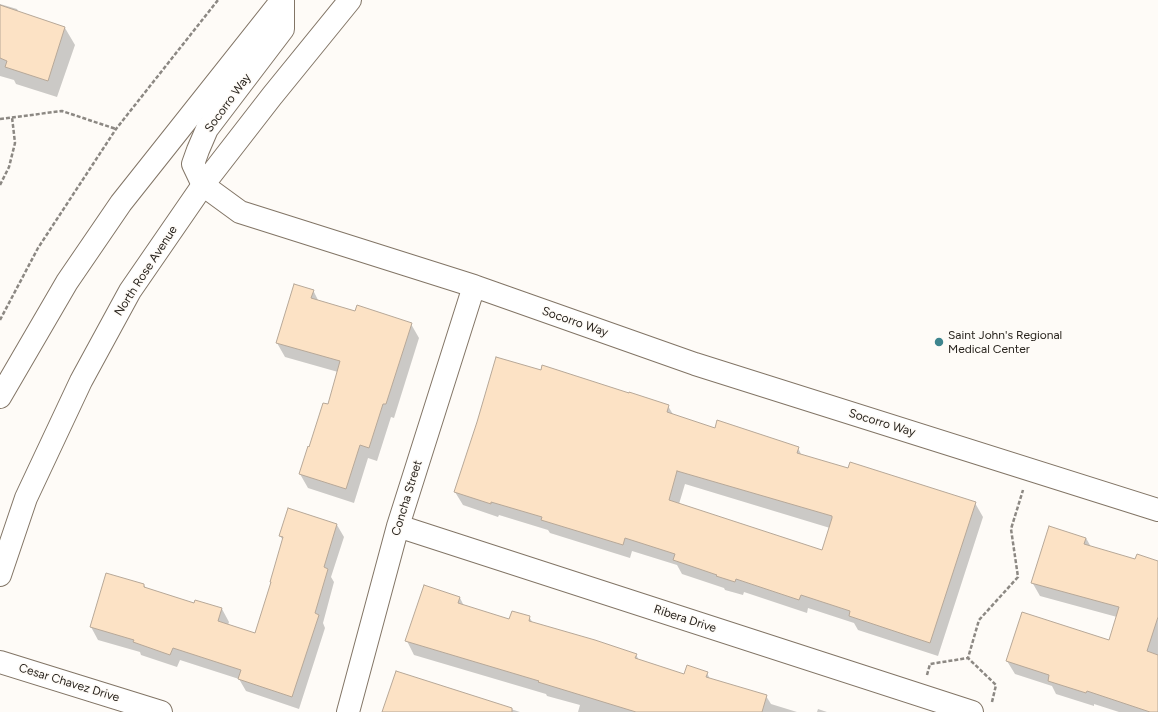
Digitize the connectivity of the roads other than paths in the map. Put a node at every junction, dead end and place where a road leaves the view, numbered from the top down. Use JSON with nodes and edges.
{"nodes":[{"id":1,"x":283,"y":0,"type":"edge"},
{"id":2,"x":350,"y":0,"type":"edge"},
{"id":3,"x":202,"y":185,"type":"junction"},
{"id":4,"x":474,"y":286,"type":"junction"},
{"id":5,"x":0,"y":397,"type":"edge"},
{"id":6,"x":1158,"y":510,"type":"edge"},
{"id":7,"x":398,"y":526,"type":"junction"},
{"id":8,"x":0,"y":575,"type":"edge"},
{"id":9,"x":0,"y":662,"type":"edge"},
{"id":10,"x":969,"y":709,"type":"edge"},
{"id":11,"x":161,"y":712,"type":"edge"},
{"id":12,"x":348,"y":712,"type":"edge"}],
"edges":[{"from":1,"to":3,"type":"street","name":"Socorro Way"},
{"from":1,"to":5,"type":"street"},
{"from":2,"to":3,"type":"street","name":"North Rose Avenue"},
{"from":3,"to":4,"type":"street","name":"Socorro Way"},
{"from":3,"to":8,"type":"street","name":"North Rose Avenue"},
{"from":4,"to":6,"type":"street","name":"Socorro Way"},
{"from":4,"to":7,"type":"street","name":"Concha Street"},
{"from":7,"to":10,"type":"street","name":"Ribera Drive"},
{"from":7,"to":12,"type":"street","name":"Concha Street"},
{"from":9,"to":11,"type":"street","name":"Cesar Chavez Drive"}]}
